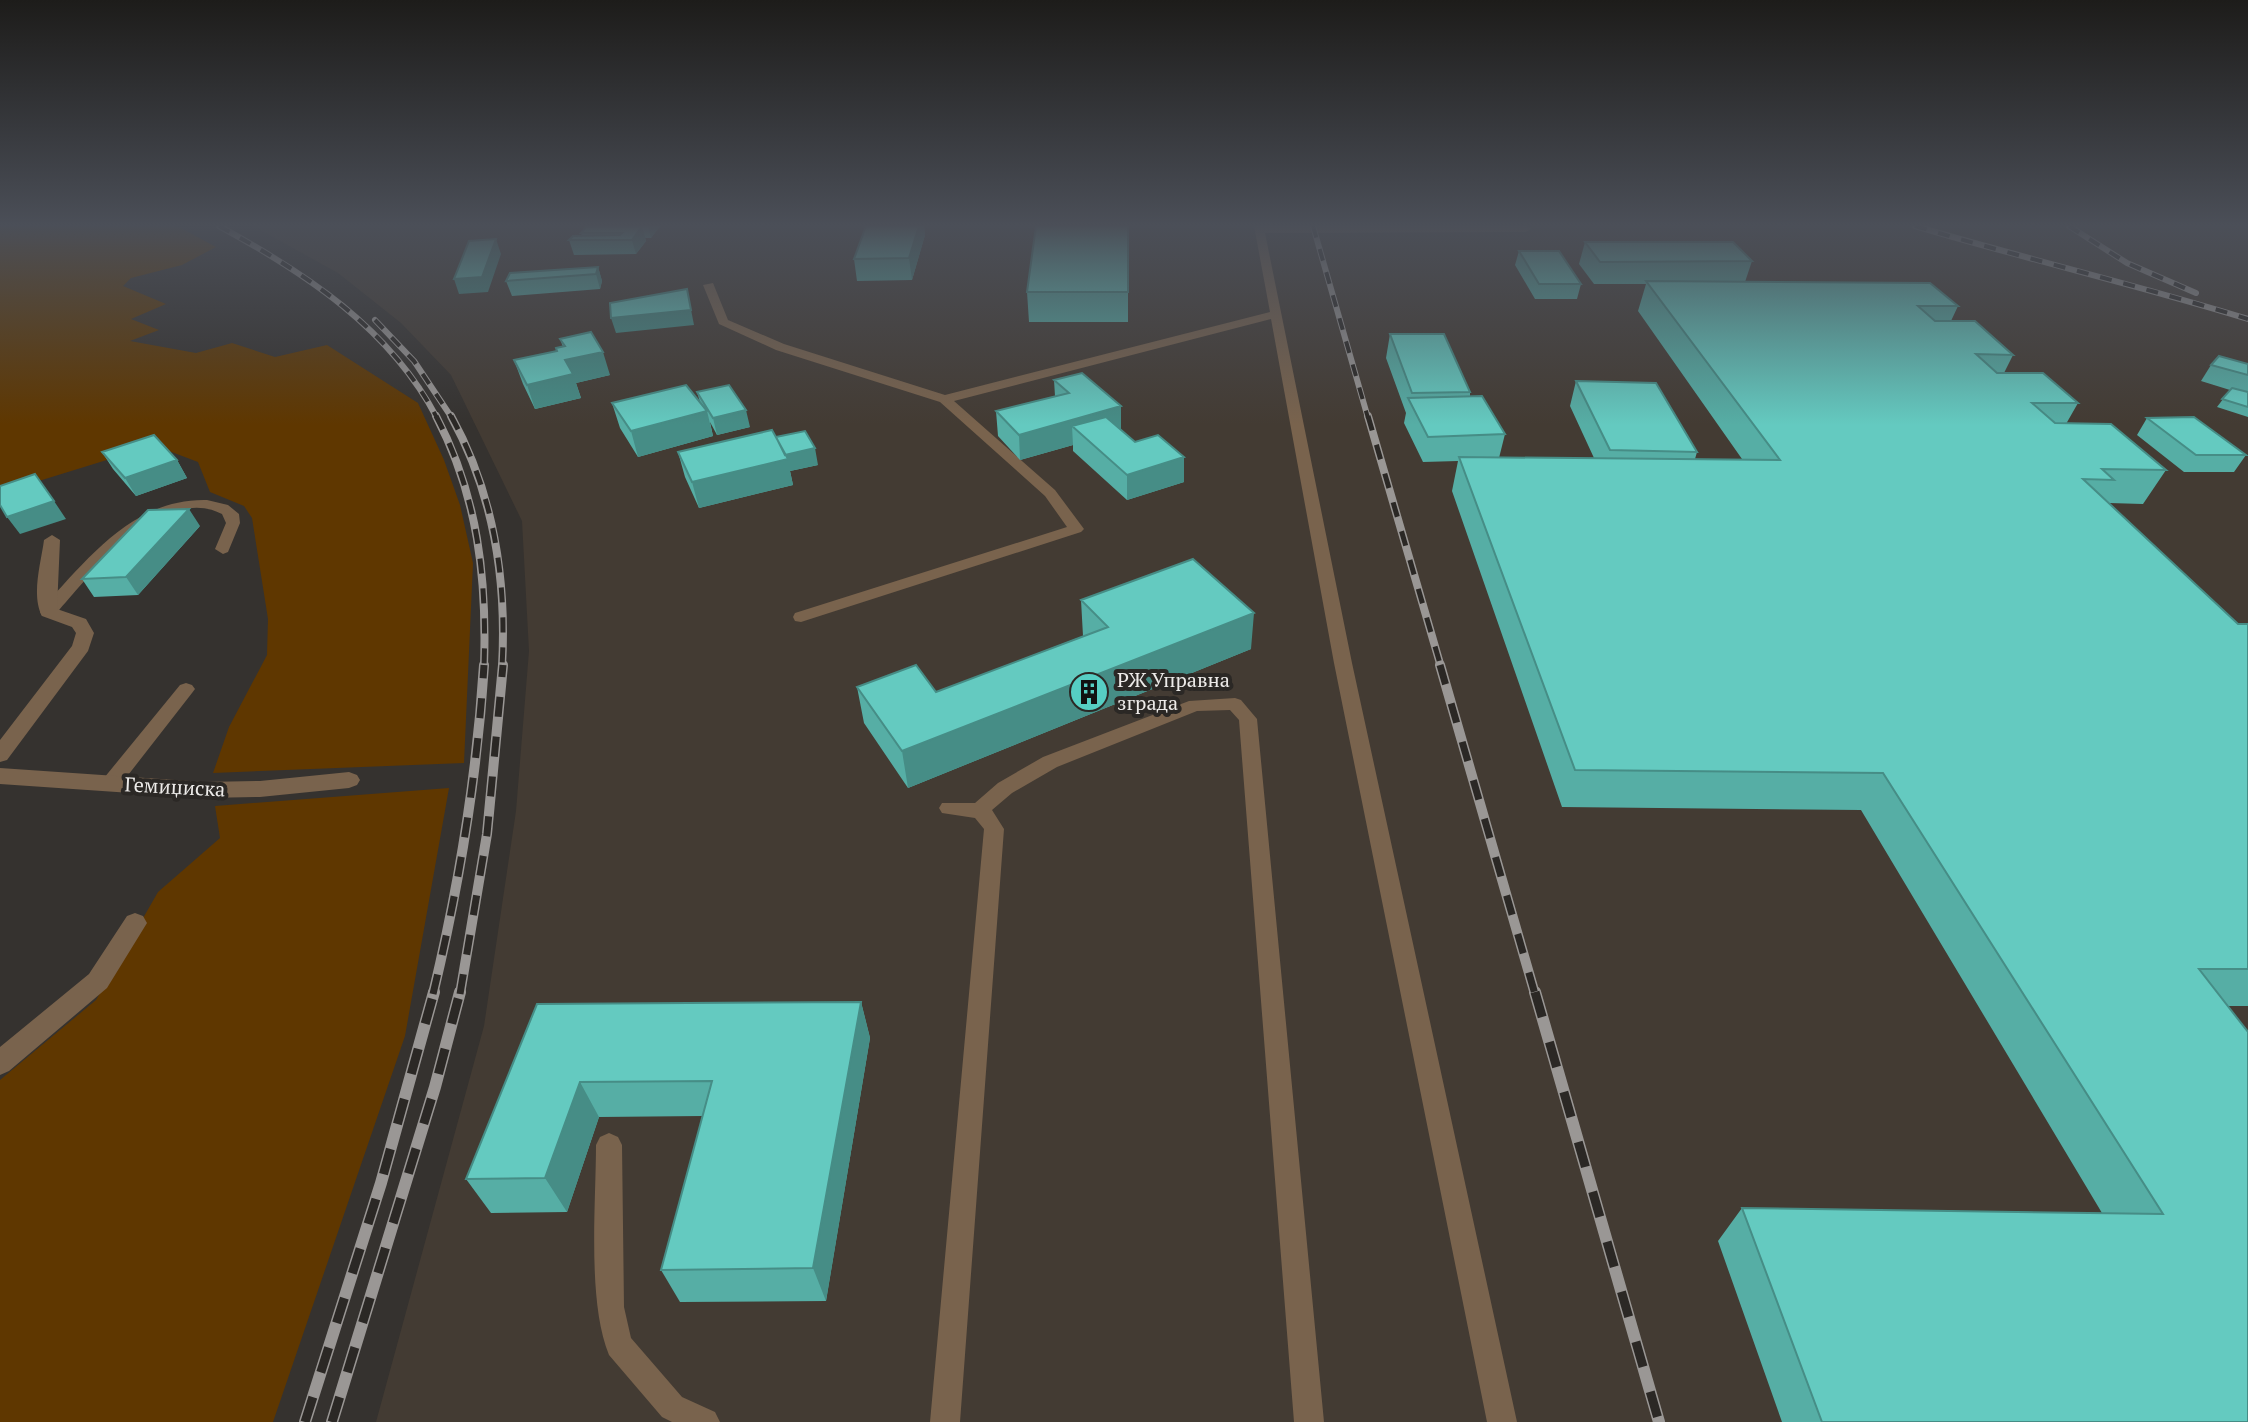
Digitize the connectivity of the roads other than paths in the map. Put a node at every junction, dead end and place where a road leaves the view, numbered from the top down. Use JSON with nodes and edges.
{"nodes":[{"id":1,"x":712,"y":292,"type":"edge"},
{"id":2,"x":1273,"y":292,"type":"edge"},
{"id":3,"x":1277,"y":314,"type":"junction"},
{"id":4,"x":945,"y":399,"type":"junction"},
{"id":5,"x":52,"y":540,"type":"dead end"},
{"id":6,"x":223,"y":549,"type":"dead end"},
{"id":7,"x":48,"y":612,"type":"junction"},
{"id":8,"x":801,"y":617,"type":"dead end"},
{"id":9,"x":186,"y":689,"type":"dead end"},
{"id":10,"x":0,"y":755,"type":"edge"},
{"id":11,"x":0,"y":776,"type":"edge"},
{"id":12,"x":349,"y":780,"type":"dead end"},
{"id":13,"x":111,"y":783,"type":"junction"},
{"id":14,"x":949,"y":808,"type":"dead end"},
{"id":15,"x":980,"y":810,"type":"junction"},
{"id":16,"x":135,"y":923,"type":"dead end"},
{"id":17,"x":0,"y":1063,"type":"edge"},
{"id":18,"x":609,"y":1145,"type":"dead end"},
{"id":19,"x":705,"y":1422,"type":"edge"},
{"id":20,"x":945,"y":1422,"type":"edge"},
{"id":21,"x":1309,"y":1422,"type":"edge"},
{"id":22,"x":1502,"y":1422,"type":"edge"}],
"edges":[{"from":1,"to":4,"type":"lane"},
{"from":2,"to":3,"type":"lane"},
{"from":3,"to":4,"type":"lane"},
{"from":3,"to":22,"type":"lane"},
{"from":4,"to":8,"type":"lane"},
{"from":5,"to":7,"type":"street"},
{"from":6,"to":7,"type":"lane"},
{"from":7,"to":10,"type":"street"},
{"from":9,"to":13,"type":"lane"},
{"from":11,"to":13,"type":"street","name":"Гемиџиска"},
{"from":12,"to":13,"type":"street","name":"Гемиџиска"},
{"from":14,"to":15,"type":"lane"},
{"from":15,"to":20,"type":"lane"},
{"from":15,"to":21,"type":"lane"},
{"from":16,"to":17,"type":"street"},
{"from":18,"to":19,"type":"lane"}]}
